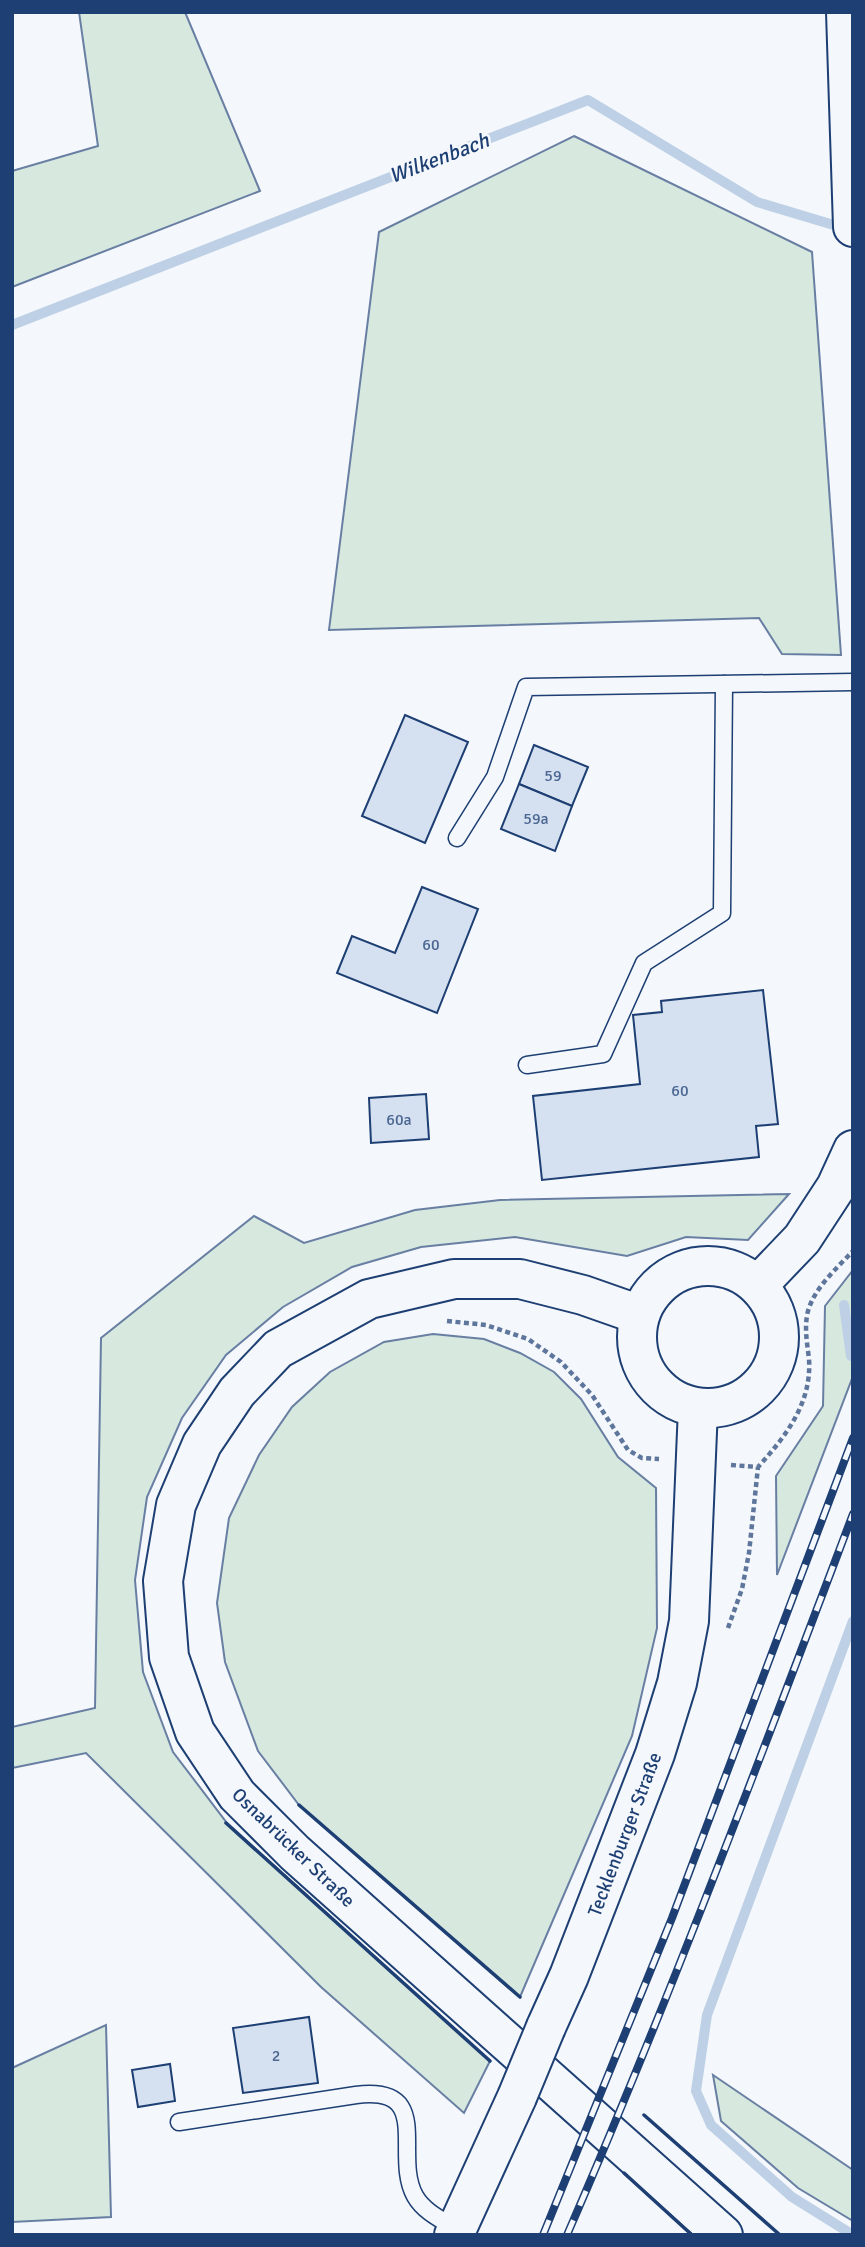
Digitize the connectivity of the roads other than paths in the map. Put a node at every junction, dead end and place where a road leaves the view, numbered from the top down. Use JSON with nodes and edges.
{"nodes":[{"id":1,"x":846,"y":12,"type":"edge"},
{"id":2,"x":852,"y":183,"type":"edge"},
{"id":3,"x":853,"y":227,"type":"edge"},
{"id":4,"x":853,"y":682,"type":"edge"},
{"id":5,"x":724,"y":684,"type":"junction"},
{"id":6,"x":457,"y":838,"type":"dead end"},
{"id":7,"x":527,"y":1065,"type":"dead end"},
{"id":8,"x":853,"y":1150,"type":"edge"},
{"id":9,"x":758,"y":1285,"type":"junction"},
{"id":10,"x":640,"y":1315,"type":"junction"},
{"id":11,"x":698,"y":1408,"type":"junction"},
{"id":12,"x":179,"y":2122,"type":"dead end"},
{"id":13,"x":456,"y":2232,"type":"edge"},
{"id":14,"x":723,"y":2235,"type":"edge"}],
"edges":[{"from":1,"to":2,"type":"main road"},
{"from":2,"to":3,"type":"main road"},
{"from":4,"to":5,"type":"lane"},
{"from":5,"to":6,"type":"lane"},
{"from":5,"to":7,"type":"lane"},
{"from":8,"to":9,"type":"main road"},
{"from":9,"to":10,"type":"main road"},
{"from":9,"to":11,"type":"main road"},
{"from":10,"to":11,"type":"main road"},
{"from":10,"to":14,"type":"main road","name":"Osnabrücker Straße"},
{"from":11,"to":13,"type":"main road","name":"Tecklenburger Straße","bridge":true},
{"from":12,"to":13,"type":"lane"}]}
